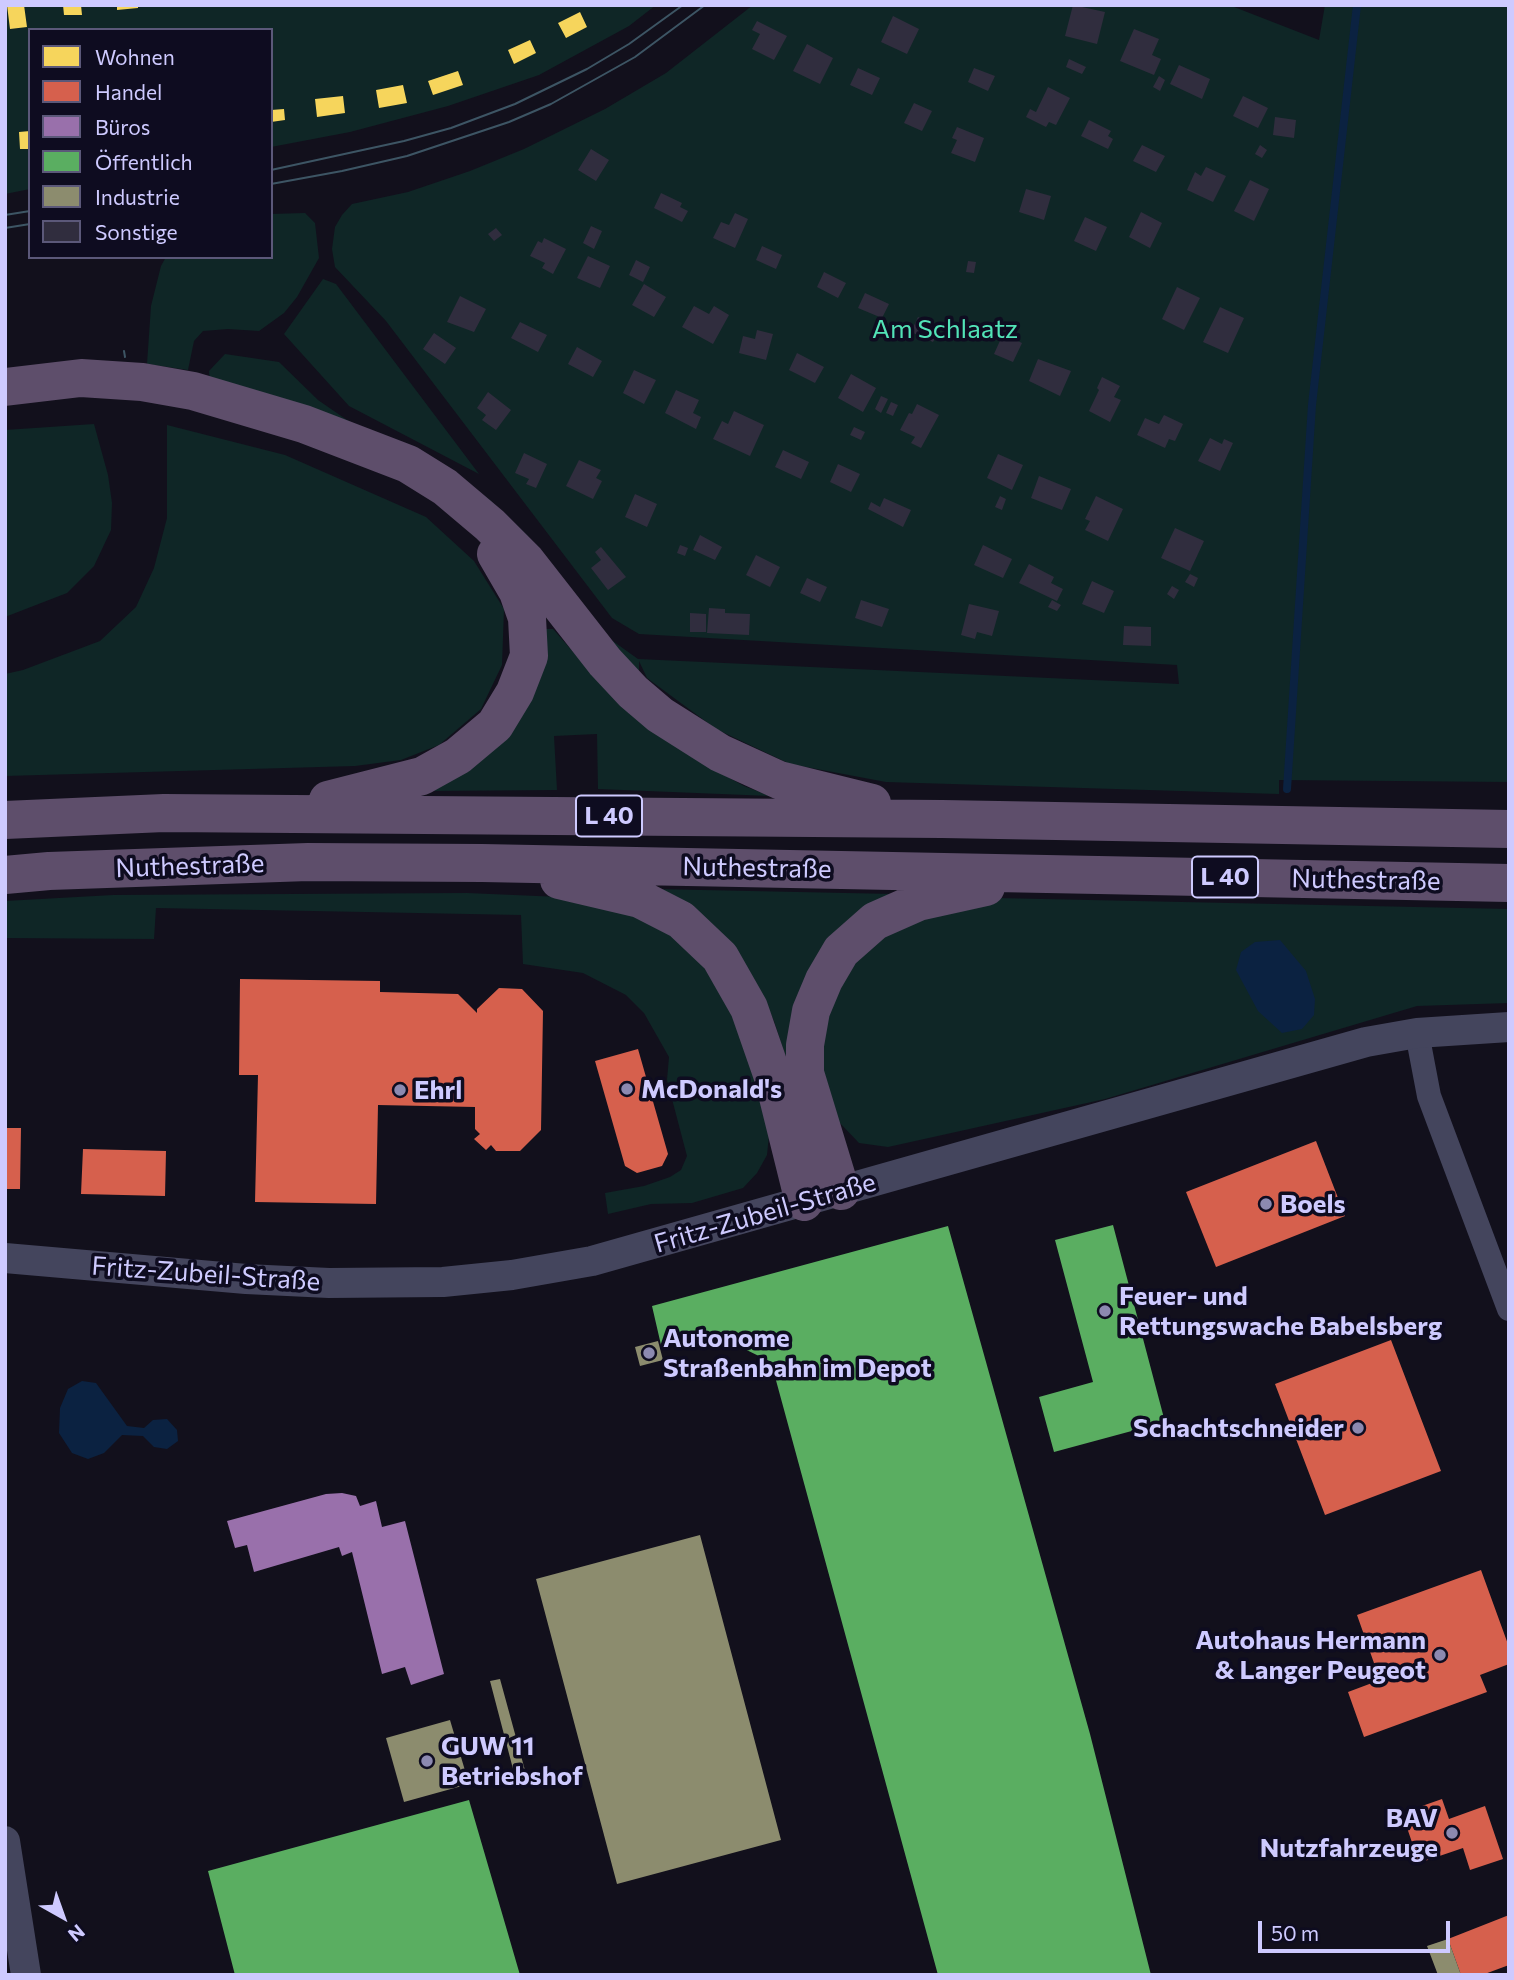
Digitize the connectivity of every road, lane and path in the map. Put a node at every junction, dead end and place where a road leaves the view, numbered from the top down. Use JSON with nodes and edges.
{"nodes":[{"id":1,"x":5,"y":387,"type":"edge"},
{"id":2,"x":5,"y":412,"type":"edge"},
{"id":3,"x":275,"y":813,"type":"junction"},
{"id":4,"x":943,"y":818,"type":"junction"},
{"id":5,"x":5,"y":820,"type":"edge"},
{"id":6,"x":1509,"y":829,"type":"edge"},
{"id":7,"x":482,"y":863,"type":"junction"},
{"id":8,"x":1044,"y":873,"type":"junction"},
{"id":9,"x":5,"y":875,"type":"edge"},
{"id":10,"x":1509,"y":883,"type":"edge"},
{"id":11,"x":1509,"y":1027,"type":"edge"},
{"id":12,"x":1417,"y":1033,"type":"junction"},
{"id":13,"x":841,"y":1191,"type":"junction"},
{"id":14,"x":804,"y":1202,"type":"junction"},
{"id":15,"x":5,"y":1258,"type":"edge"},
{"id":16,"x":1509,"y":1309,"type":"edge"},
{"id":17,"x":5,"y":1841,"type":"edge"},
{"id":18,"x":26,"y":1975,"type":"edge"}],
"edges":[{"from":1,"to":4,"type":"highway"},
{"from":2,"to":3,"type":"highway"},
{"from":3,"to":4,"type":"highway","name":"Nuthestraße","number":"L 40"},
{"from":3,"to":5,"type":"highway","name":"Nuthestraße","number":"L 40"},
{"from":4,"to":6,"type":"highway","name":"Nuthestraße","number":"L 40"},
{"from":7,"to":8,"type":"highway","name":"Nuthestraße","number":"L 40"},
{"from":7,"to":9,"type":"highway","name":"Nuthestraße","number":"L 40"},
{"from":7,"to":14,"type":"highway"},
{"from":8,"to":10,"type":"highway","name":"Nuthestraße","number":"L 40"},
{"from":8,"to":13,"type":"highway"},
{"from":11,"to":12,"type":"street","name":"Fritz-Zubeil-Straße"},
{"from":12,"to":13,"type":"street","name":"Fritz-Zubeil-Straße"},
{"from":12,"to":16,"type":"street"},
{"from":13,"to":14,"type":"street","name":"Fritz-Zubeil-Straße"},
{"from":14,"to":15,"type":"street","name":"Fritz-Zubeil-Straße"},
{"from":17,"to":18,"type":"street"}]}
